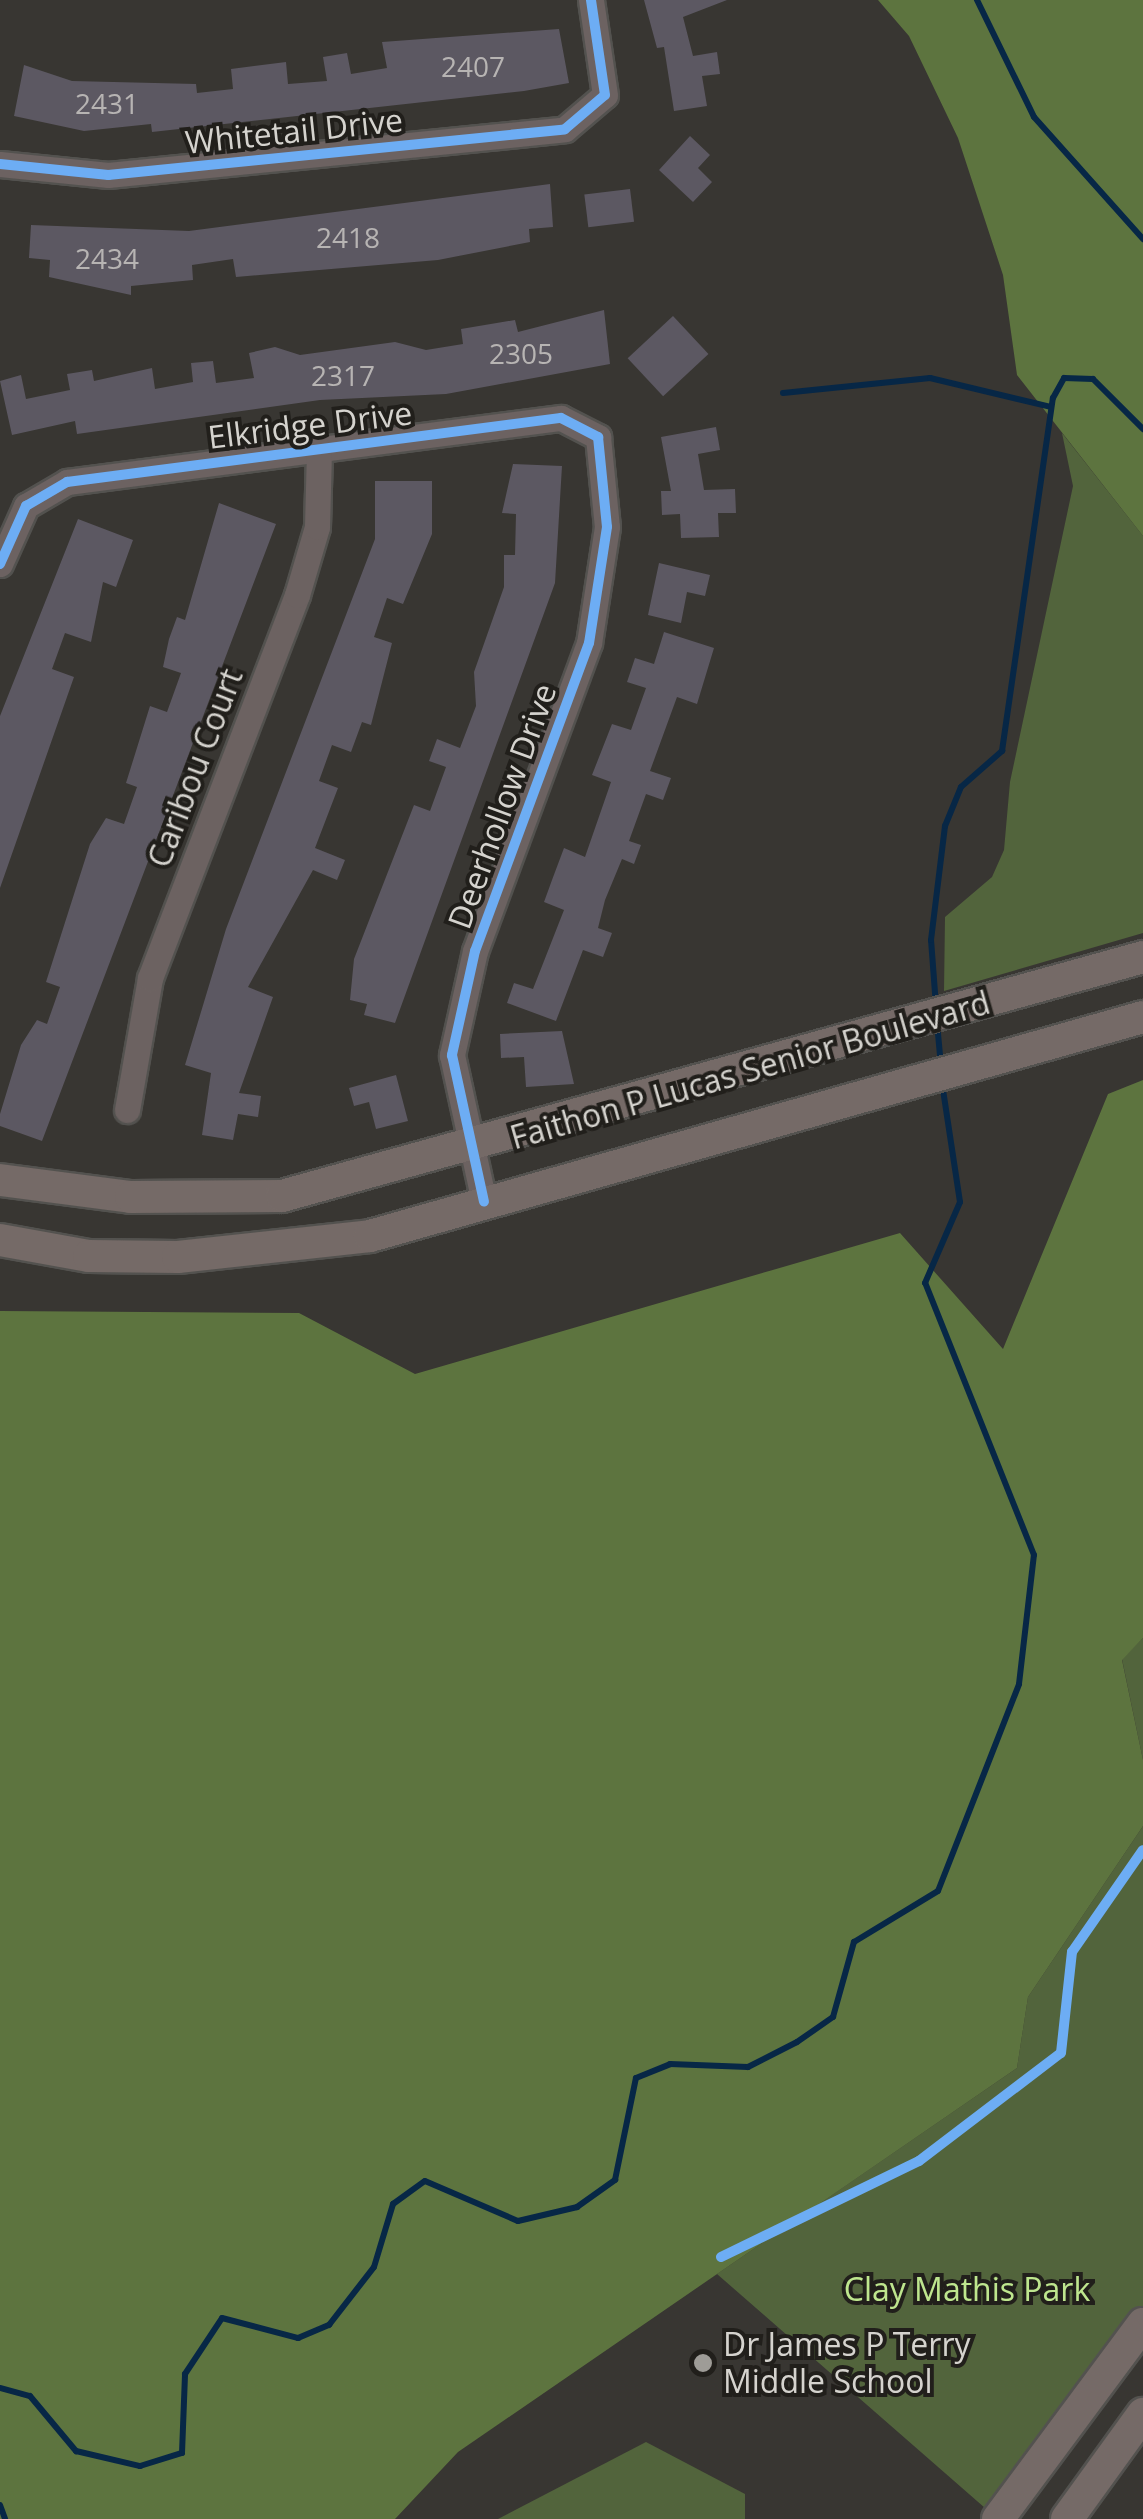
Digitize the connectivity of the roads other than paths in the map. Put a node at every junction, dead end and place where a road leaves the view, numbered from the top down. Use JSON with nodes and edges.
{"nodes":[{"id":1,"x":590,"y":0,"type":"edge"},
{"id":2,"x":0,"y":164,"type":"edge"},
{"id":3,"x":590,"y":428,"type":"joint"},
{"id":4,"x":319,"y":449,"type":"junction"},
{"id":5,"x":0,"y":564,"type":"edge"},
{"id":6,"x":1143,"y":958,"type":"edge"},
{"id":7,"x":1143,"y":1017,"type":"edge"},
{"id":8,"x":127,"y":1110,"type":"dead end"},
{"id":9,"x":466,"y":1150,"type":"junction"},
{"id":10,"x":0,"y":1180,"type":"edge"},
{"id":11,"x":484,"y":1202,"type":"junction"},
{"id":12,"x":0,"y":1240,"type":"edge"},
{"id":13,"x":1143,"y":2324,"type":"edge"},
{"id":14,"x":1143,"y":2415,"type":"edge"},
{"id":15,"x":998,"y":2519,"type":"edge"},
{"id":16,"x":1067,"y":2519,"type":"edge"}],
"edges":[{"from":1,"to":2,"type":"street","name":"Whitetail Drive"},
{"from":3,"to":4,"type":"street","name":"Elkridge Drive"},
{"from":3,"to":9,"type":"street","name":"Deerhollow Drive"},
{"from":4,"to":5,"type":"street","name":"Elkridge Drive"},
{"from":4,"to":8,"type":"street","name":"Caribou Court"},
{"from":6,"to":9,"type":"main road","name":"Faithon P Lucas Senior Boulevard"},
{"from":7,"to":11,"type":"main road","name":"Faithon P Lucas Senior Boulevard"},
{"from":9,"to":10,"type":"main road","name":"Faithon P Lucas Senior Boulevard"},
{"from":9,"to":11,"type":"street","name":"Deerhollow Drive"},
{"from":11,"to":12,"type":"main road","name":"Faithon P Lucas Senior Boulevard"},
{"from":13,"to":15,"type":"main road"},
{"from":14,"to":16,"type":"main road"}]}
